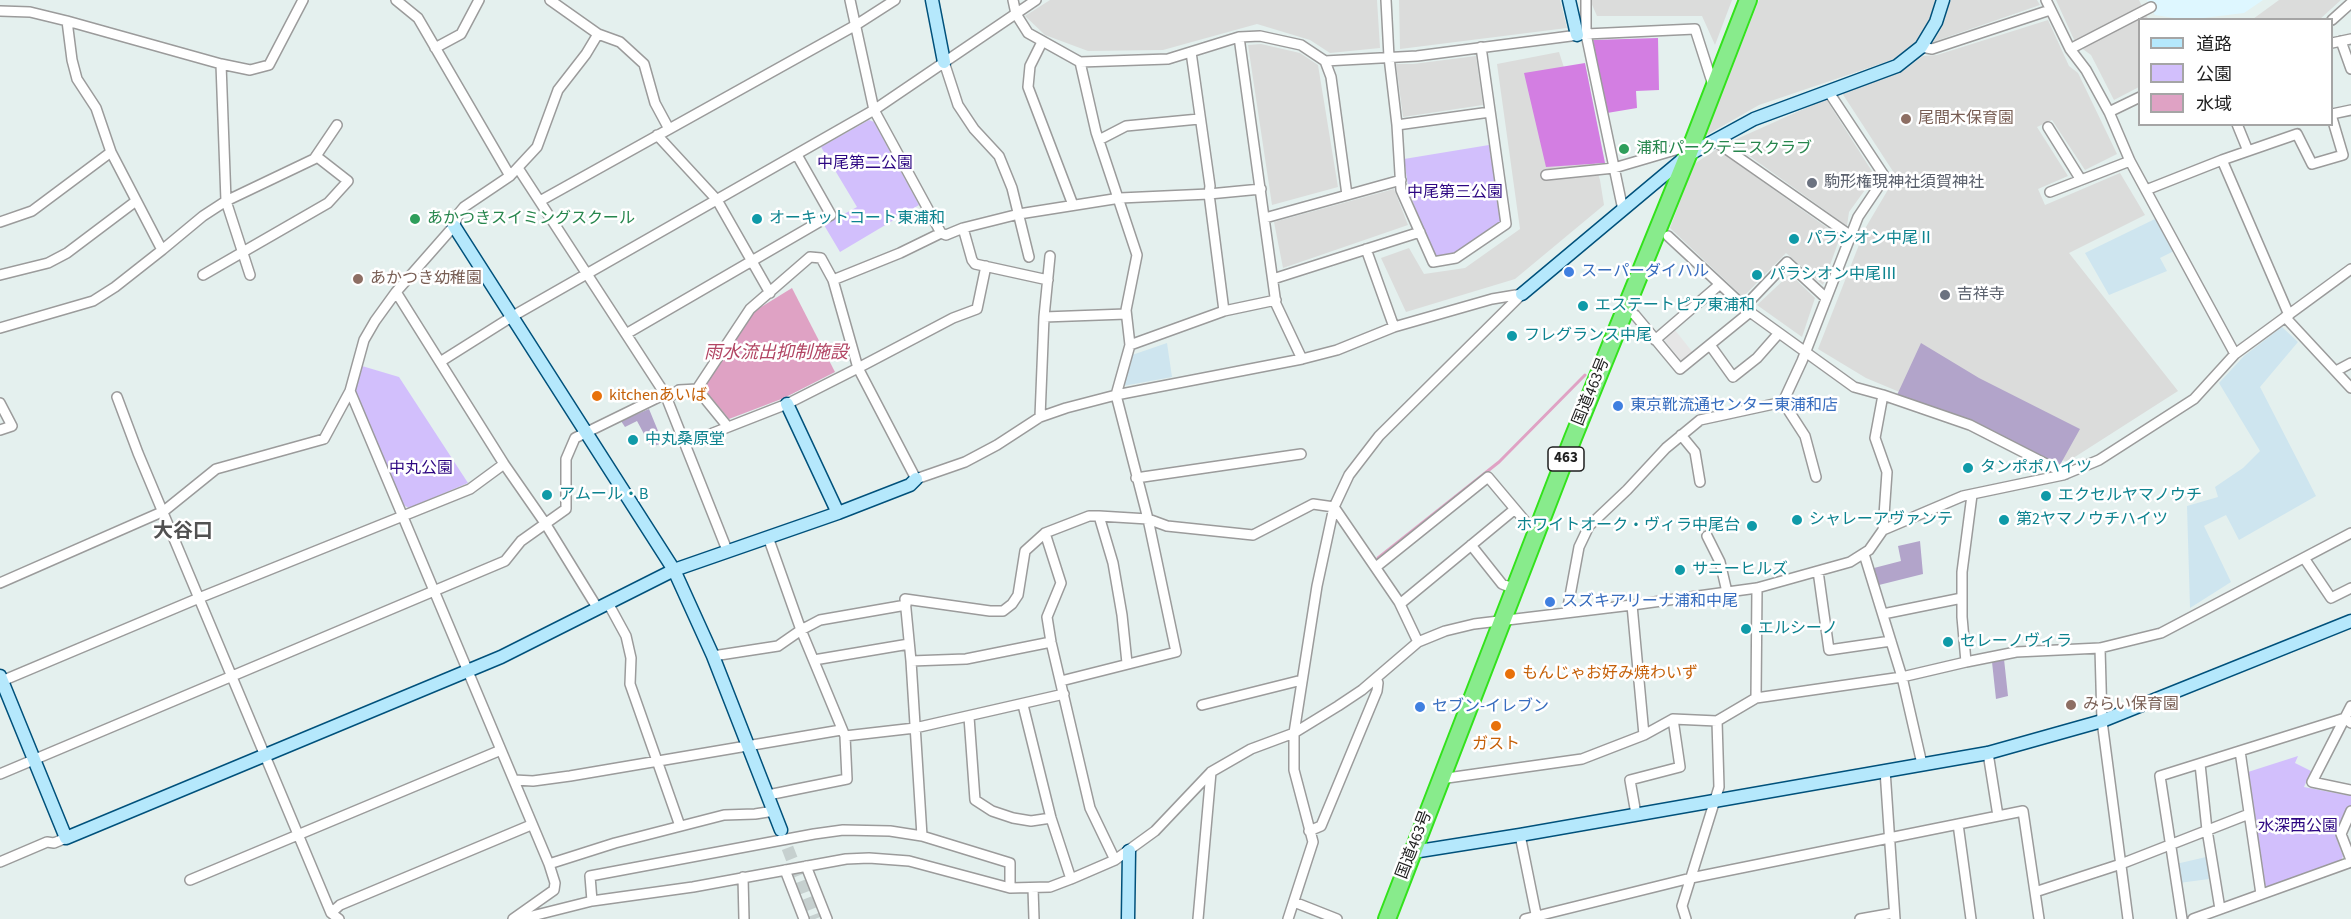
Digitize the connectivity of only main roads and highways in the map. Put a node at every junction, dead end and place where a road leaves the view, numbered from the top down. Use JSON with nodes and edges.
{"nodes":[{"id":1,"x":1748,"y":0,"type":"edge"},
{"id":2,"x":1386,"y":919,"type":"edge"}],
"edges":[{"from":1,"to":2,"type":"highway","name":"国道463号","number":"463"}]}
